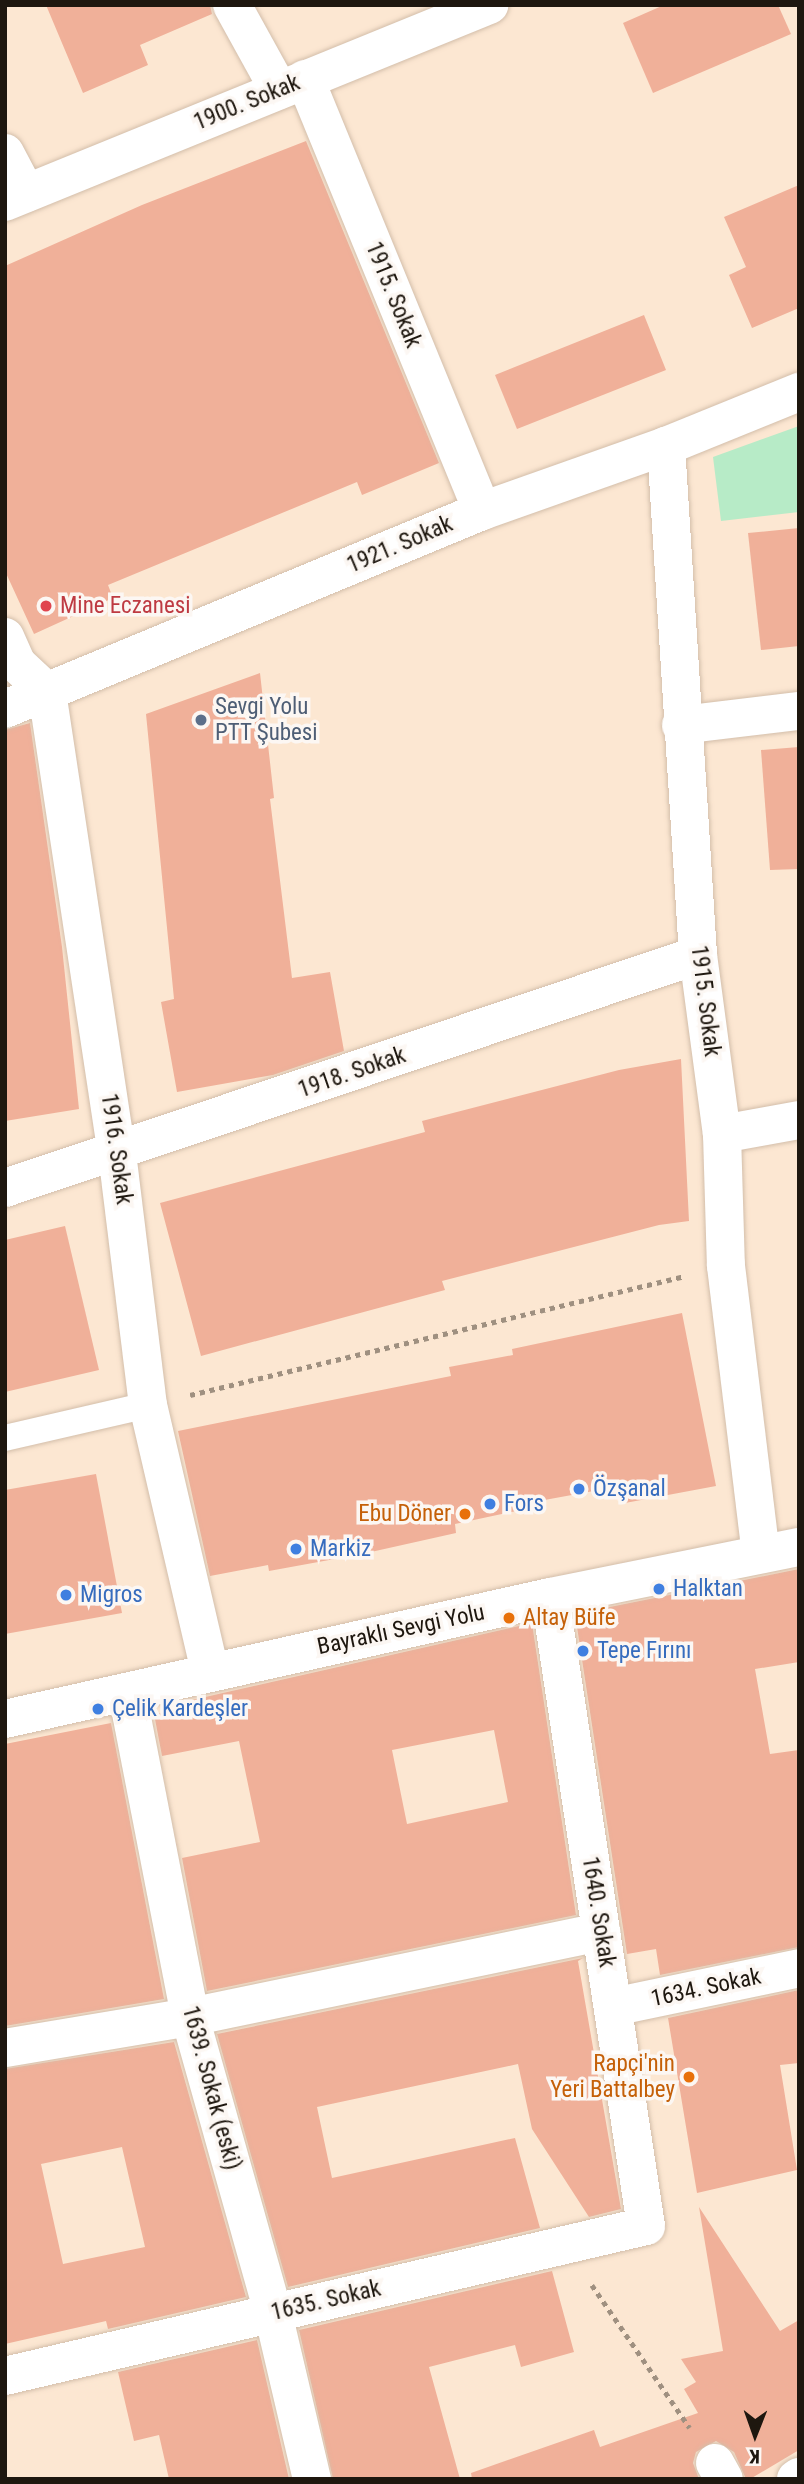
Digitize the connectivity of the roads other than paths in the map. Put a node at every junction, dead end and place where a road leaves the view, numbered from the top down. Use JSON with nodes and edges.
{"nodes":[{"id":1,"x":232,"y":5,"type":"edge"},
{"id":2,"x":489,"y":5,"type":"edge"},
{"id":3,"x":292,"y":85,"type":"junction"},
{"id":4,"x":5,"y":153,"type":"edge"},
{"id":5,"x":16,"y":198,"type":"edge"},
{"id":6,"x":799,"y":392,"type":"edge"},
{"id":7,"x":666,"y":446,"type":"junction"},
{"id":8,"x":482,"y":511,"type":"junction"},
{"id":9,"x":5,"y":637,"type":"edge"},
{"id":10,"x":47,"y":692,"type":"junction"},
{"id":11,"x":5,"y":709,"type":"edge"},
{"id":12,"x":799,"y":711,"type":"edge"},
{"id":13,"x":681,"y":725,"type":"junction"},
{"id":14,"x":698,"y":955,"type":"junction"},
{"id":15,"x":799,"y":1120,"type":"edge"},
{"id":16,"x":722,"y":1134,"type":"junction"},
{"id":17,"x":117,"y":1153,"type":"junction"},
{"id":18,"x":5,"y":1188,"type":"edge"},
{"id":19,"x":148,"y":1405,"type":"junction"},
{"id":20,"x":5,"y":1438,"type":"edge"},
{"id":21,"x":799,"y":1547,"type":"edge"},
{"id":22,"x":761,"y":1555,"type":"junction"},
{"id":23,"x":550,"y":1597,"type":"junction"},
{"id":24,"x":211,"y":1672,"type":"junction"},
{"id":25,"x":127,"y":1692,"type":"junction"},
{"id":26,"x":5,"y":1719,"type":"edge"},
{"id":27,"x":601,"y":1932,"type":"junction"},
{"id":28,"x":799,"y":1968,"type":"edge"},
{"id":29,"x":613,"y":2007,"type":"junction"},
{"id":30,"x":190,"y":2017,"type":"junction"},
{"id":31,"x":5,"y":2048,"type":"edge"},
{"id":32,"x":646,"y":2226,"type":"joint"},
{"id":33,"x":273,"y":2313,"type":"junction"},
{"id":34,"x":5,"y":2376,"type":"edge"},
{"id":35,"x":312,"y":2479,"type":"edge"}],
"edges":[{"from":1,"to":3,"type":"street","name":"1915. Sokak"},
{"from":2,"to":3,"type":"street","name":"1900. Sokak"},
{"from":3,"to":5,"type":"street","name":"1900. Sokak"},
{"from":3,"to":8,"type":"street","name":"1915. Sokak"},
{"from":4,"to":5,"type":"street"},
{"from":6,"to":7,"type":"street","name":"1921. Sokak"},
{"from":7,"to":8,"type":"street","name":"1921. Sokak"},
{"from":7,"to":13,"type":"street","name":"1915. Sokak"},
{"from":8,"to":10,"type":"street","name":"1921. Sokak"},
{"from":9,"to":10,"type":"street"},
{"from":10,"to":11,"type":"street","name":"1921. Sokak"},
{"from":10,"to":17,"type":"street","name":"1916. Sokak"},
{"from":12,"to":13,"type":"street"},
{"from":13,"to":14,"type":"street","name":"1915. Sokak"},
{"from":14,"to":16,"type":"street","name":"1915. Sokak"},
{"from":14,"to":17,"type":"street","name":"1918. Sokak"},
{"from":15,"to":16,"type":"street"},
{"from":16,"to":22,"type":"street","name":"1915. Sokak"},
{"from":17,"to":18,"type":"street","name":"1918. Sokak"},
{"from":17,"to":19,"type":"street","name":"1916. Sokak"},
{"from":19,"to":20,"type":"lane"},
{"from":19,"to":24,"type":"street","name":"1916. Sokak"},
{"from":21,"to":22,"type":"street","name":"Bayraklı Sevgi Yolu"},
{"from":22,"to":23,"type":"street","name":"Bayraklı Sevgi Yolu"},
{"from":23,"to":24,"type":"street","name":"Bayraklı Sevgi Yolu"},
{"from":23,"to":27,"type":"street","name":"1640. Sokak"},
{"from":24,"to":25,"type":"street","name":"Bayraklı Sevgi Yolu"},
{"from":25,"to":26,"type":"street","name":"Bayraklı Sevgi Yolu"},
{"from":25,"to":30,"type":"street","name":"1639. Sokak (eski)"},
{"from":27,"to":29,"type":"street","name":"1640. Sokak"},
{"from":27,"to":30,"type":"street"},
{"from":28,"to":29,"type":"street","name":"1634. Sokak"},
{"from":29,"to":32,"type":"street","name":"1640. Sokak"},
{"from":30,"to":31,"type":"street"},
{"from":30,"to":33,"type":"street","name":"1639. Sokak (eski)"},
{"from":32,"to":33,"type":"street","name":"1635. Sokak"},
{"from":33,"to":34,"type":"street","name":"1635. Sokak"},
{"from":33,"to":35,"type":"street","name":"1639. Sokak (eski)"}]}
